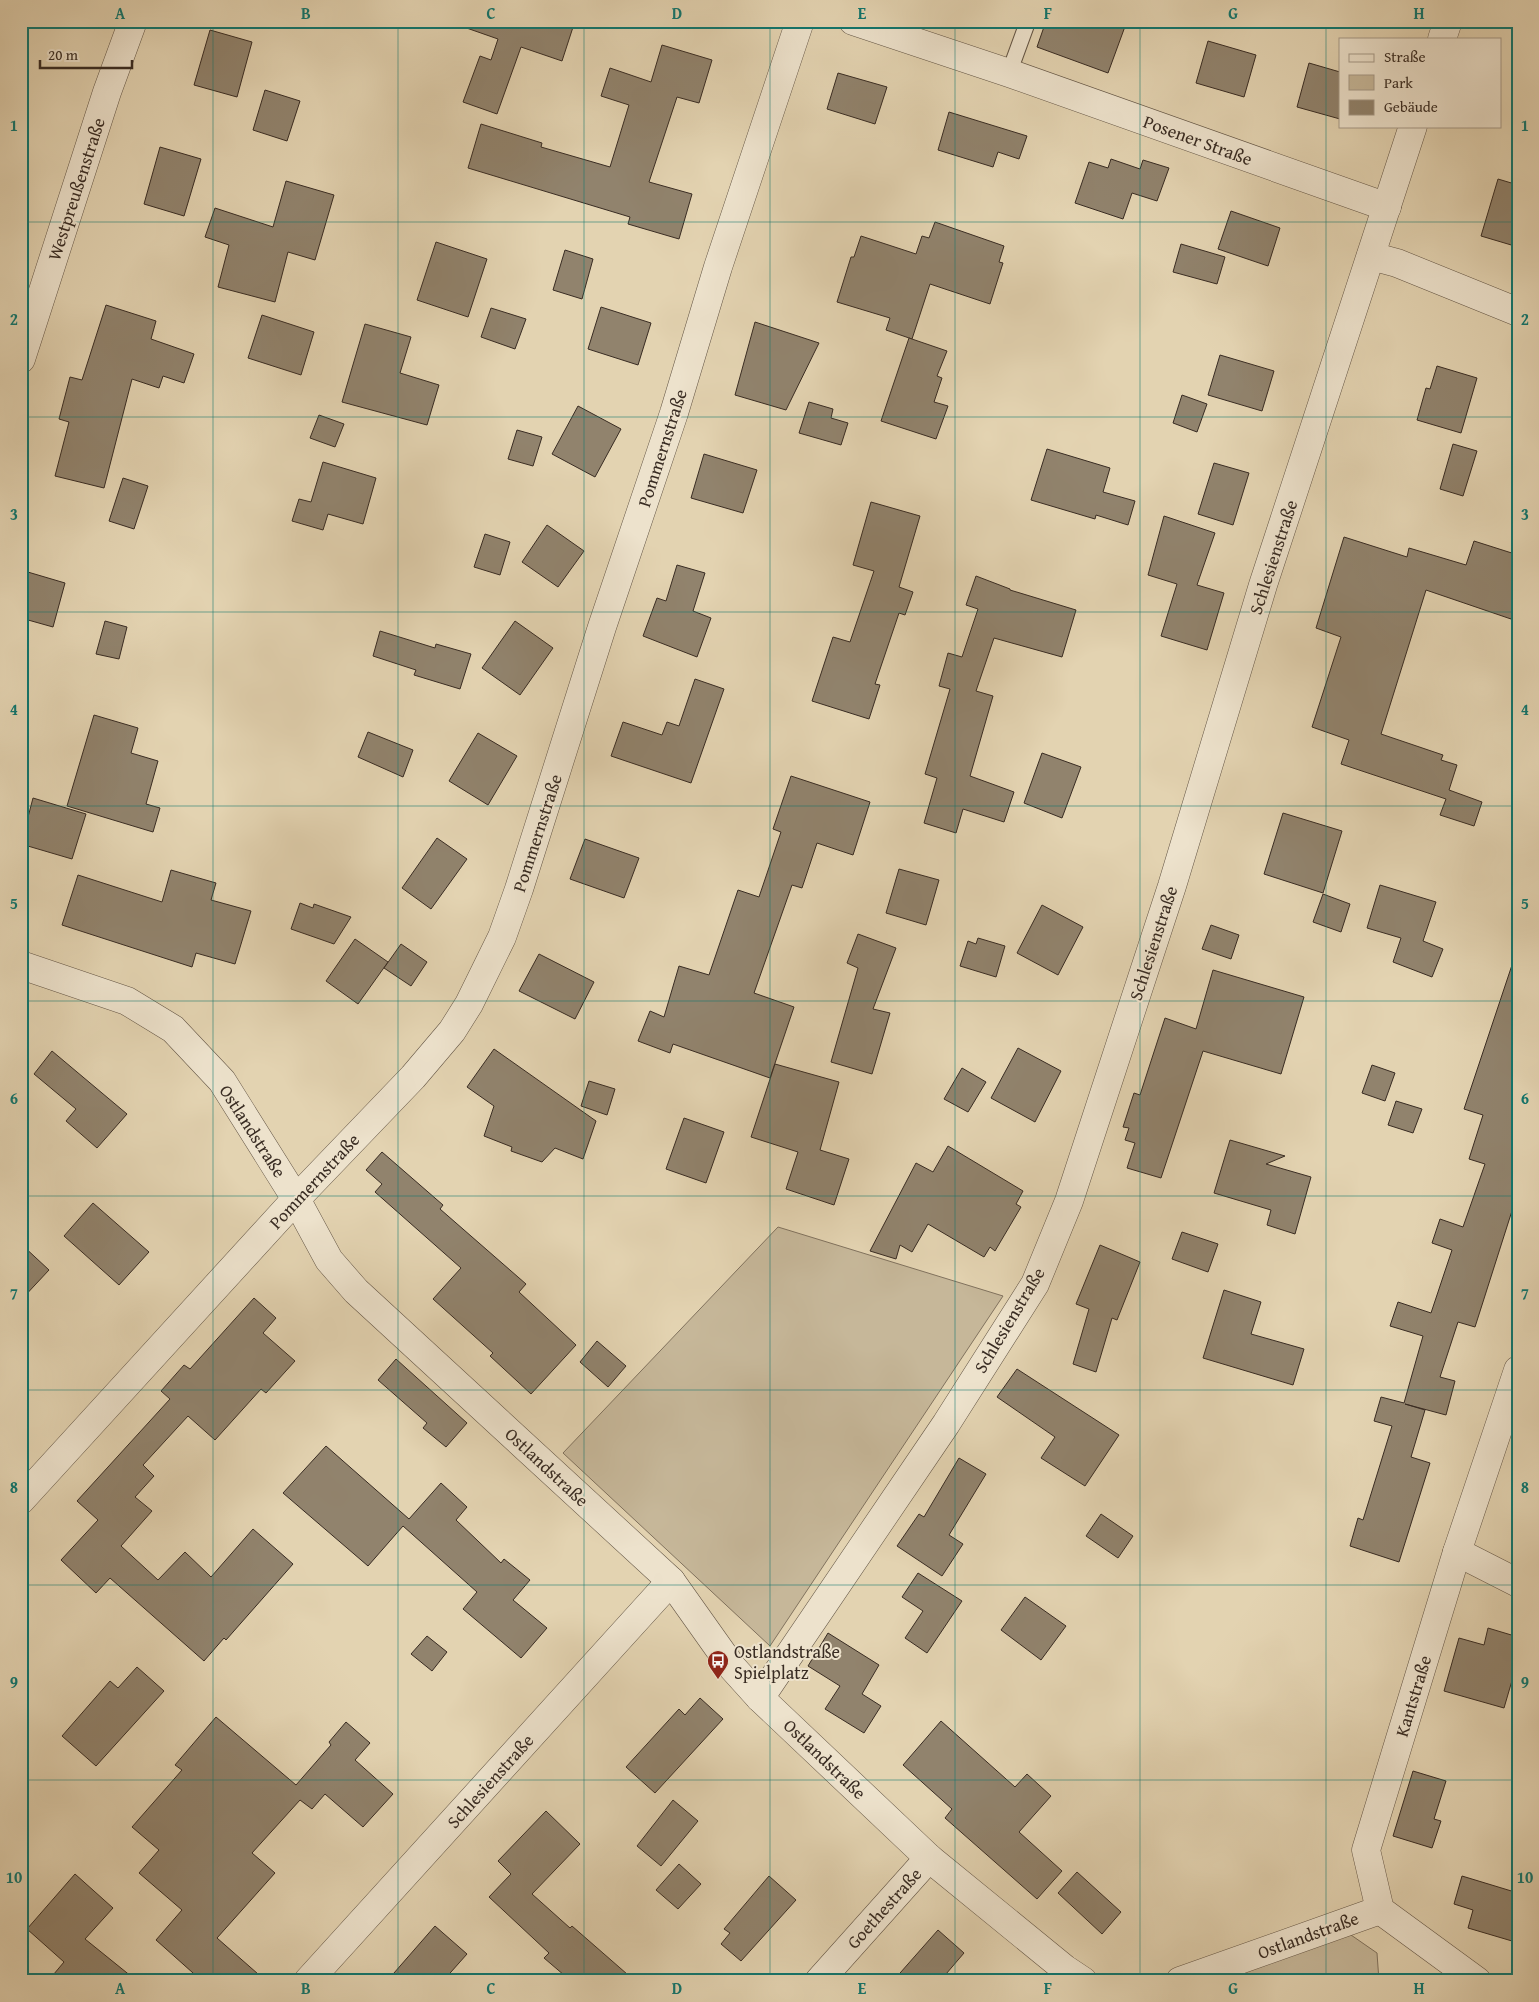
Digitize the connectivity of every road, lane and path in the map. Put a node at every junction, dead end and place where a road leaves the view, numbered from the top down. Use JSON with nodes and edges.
{"nodes":[{"id":1,"x":133,"y":21,"type":"edge"},
{"id":2,"x":800,"y":21,"type":"edge"},
{"id":3,"x":853,"y":21,"type":"edge"},
{"id":4,"x":1028,"y":21,"type":"edge"},
{"id":5,"x":1448,"y":21,"type":"edge"},
{"id":6,"x":1442,"y":38,"type":"edge"},
{"id":7,"x":1009,"y":73,"type":"junction"},
{"id":8,"x":1412,"y":128,"type":"edge"},
{"id":9,"x":1387,"y":207,"type":"junction"},
{"id":10,"x":1371,"y":256,"type":"junction"},
{"id":11,"x":1518,"y":312,"type":"edge"},
{"id":12,"x":21,"y":359,"type":"edge"},
{"id":13,"x":21,"y":965,"type":"edge"},
{"id":14,"x":296,"y":1199,"type":"junction"},
{"id":15,"x":1518,"y":1370,"type":"edge"},
{"id":16,"x":21,"y":1500,"type":"edge"},
{"id":17,"x":1458,"y":1552,"type":"junction"},
{"id":18,"x":671,"y":1581,"type":"junction"},
{"id":19,"x":1518,"y":1583,"type":"edge"},
{"id":20,"x":760,"y":1698,"type":"junction"},
{"id":21,"x":929,"y":1858,"type":"junction"},
{"id":22,"x":1380,"y":1910,"type":"junction"},
{"id":23,"x":308,"y":1981,"type":"edge"},
{"id":24,"x":819,"y":1981,"type":"edge"},
{"id":25,"x":1083,"y":1981,"type":"edge"},
{"id":26,"x":1180,"y":1981,"type":"edge"},
{"id":27,"x":1477,"y":1981,"type":"edge"}],
"edges":[{"from":1,"to":12,"type":"street","name":"Westpreußenstraße"},
{"from":2,"to":14,"type":"street","name":"Pommernstraße"},
{"from":3,"to":7,"type":"street","name":"Posener Straße"},
{"from":4,"to":7,"type":"lane"},
{"from":5,"to":6,"type":"street"},
{"from":7,"to":9,"type":"street","name":"Posener Straße"},
{"from":8,"to":9,"type":"street","name":"Schlesienstraße"},
{"from":9,"to":10,"type":"street","name":"Schlesienstraße"},
{"from":10,"to":11,"type":"street"},
{"from":10,"to":20,"type":"street","name":"Schlesienstraße"},
{"from":13,"to":14,"type":"street","name":"Ostlandstraße"},
{"from":14,"to":16,"type":"street","name":"Pommernstraße"},
{"from":14,"to":18,"type":"street","name":"Ostlandstraße"},
{"from":15,"to":17,"type":"street","name":"Kantstraße"},
{"from":17,"to":19,"type":"street"},
{"from":17,"to":22,"type":"street","name":"Kantstraße"},
{"from":18,"to":20,"type":"street","name":"Ostlandstraße"},
{"from":18,"to":23,"type":"street","name":"Schlesienstraße"},
{"from":20,"to":21,"type":"street","name":"Ostlandstraße"},
{"from":21,"to":24,"type":"street","name":"Goethestraße"},
{"from":21,"to":25,"type":"street","name":"Ostlandstraße"},
{"from":22,"to":26,"type":"street","name":"Ostlandstraße"},
{"from":22,"to":27,"type":"street"}]}
